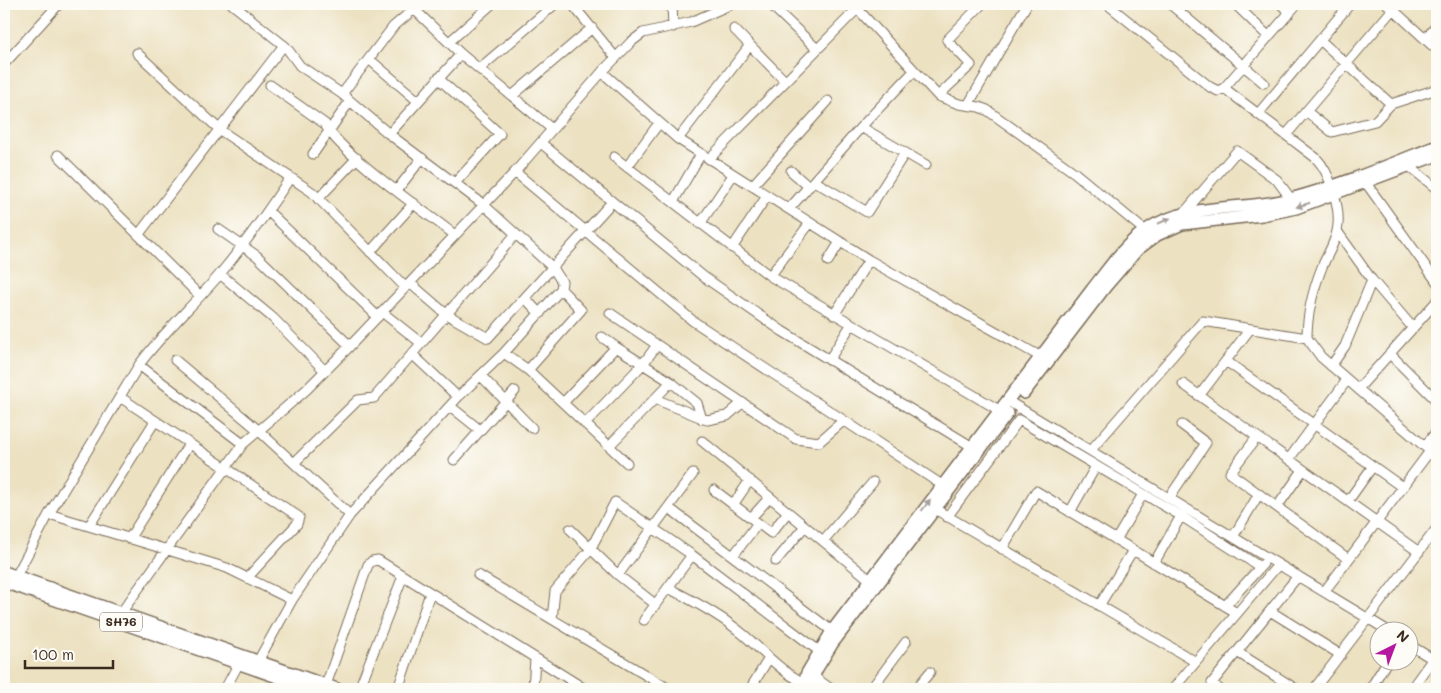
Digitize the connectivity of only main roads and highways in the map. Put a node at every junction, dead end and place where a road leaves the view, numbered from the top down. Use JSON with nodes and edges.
{"nodes":[{"id":1,"x":1437,"y":146,"type":"edge"},
{"id":2,"x":1437,"y":155,"type":"edge"},
{"id":3,"x":1333,"y":190,"type":"junction"},
{"id":4,"x":1149,"y":234,"type":"junction"},
{"id":5,"x":1011,"y":403,"type":"junction"},
{"id":6,"x":1004,"y":412,"type":"junction"},
{"id":7,"x":946,"y":487,"type":"junction"},
{"id":8,"x":4,"y":572,"type":"edge"},
{"id":9,"x":4,"y":582,"type":"edge"},
{"id":10,"x":874,"y":583,"type":"junction"},
{"id":11,"x":119,"y":616,"type":"junction"},
{"id":12,"x":808,"y":685,"type":"edge"},
{"id":13,"x":312,"y":689,"type":"edge"},
{"id":14,"x":337,"y":689,"type":"edge"}],
"edges":[{"from":1,"to":3,"type":"main road"},
{"from":2,"to":3,"type":"main road"},
{"from":3,"to":4,"type":"main road","one_way":true},
{"from":4,"to":3,"type":"main road","one_way":true},
{"from":4,"to":5,"type":"main road"},
{"from":4,"to":5,"type":"main road"},
{"from":5,"to":6,"type":"main road"},
{"from":6,"to":7,"type":"main road"},
{"from":6,"to":7,"type":"main road"},
{"from":10,"to":7,"type":"main road","one_way":true},
{"from":7,"to":10,"type":"main road"},
{"from":8,"to":11,"type":"main road","number":"SH76"},
{"from":9,"to":11,"type":"main road","number":"SH76"},
{"from":10,"to":12,"type":"main road"},
{"from":10,"to":12,"type":"main road"},
{"from":11,"to":13,"type":"main road","number":"SH76"},
{"from":11,"to":14,"type":"main road","number":"SH76"}]}
